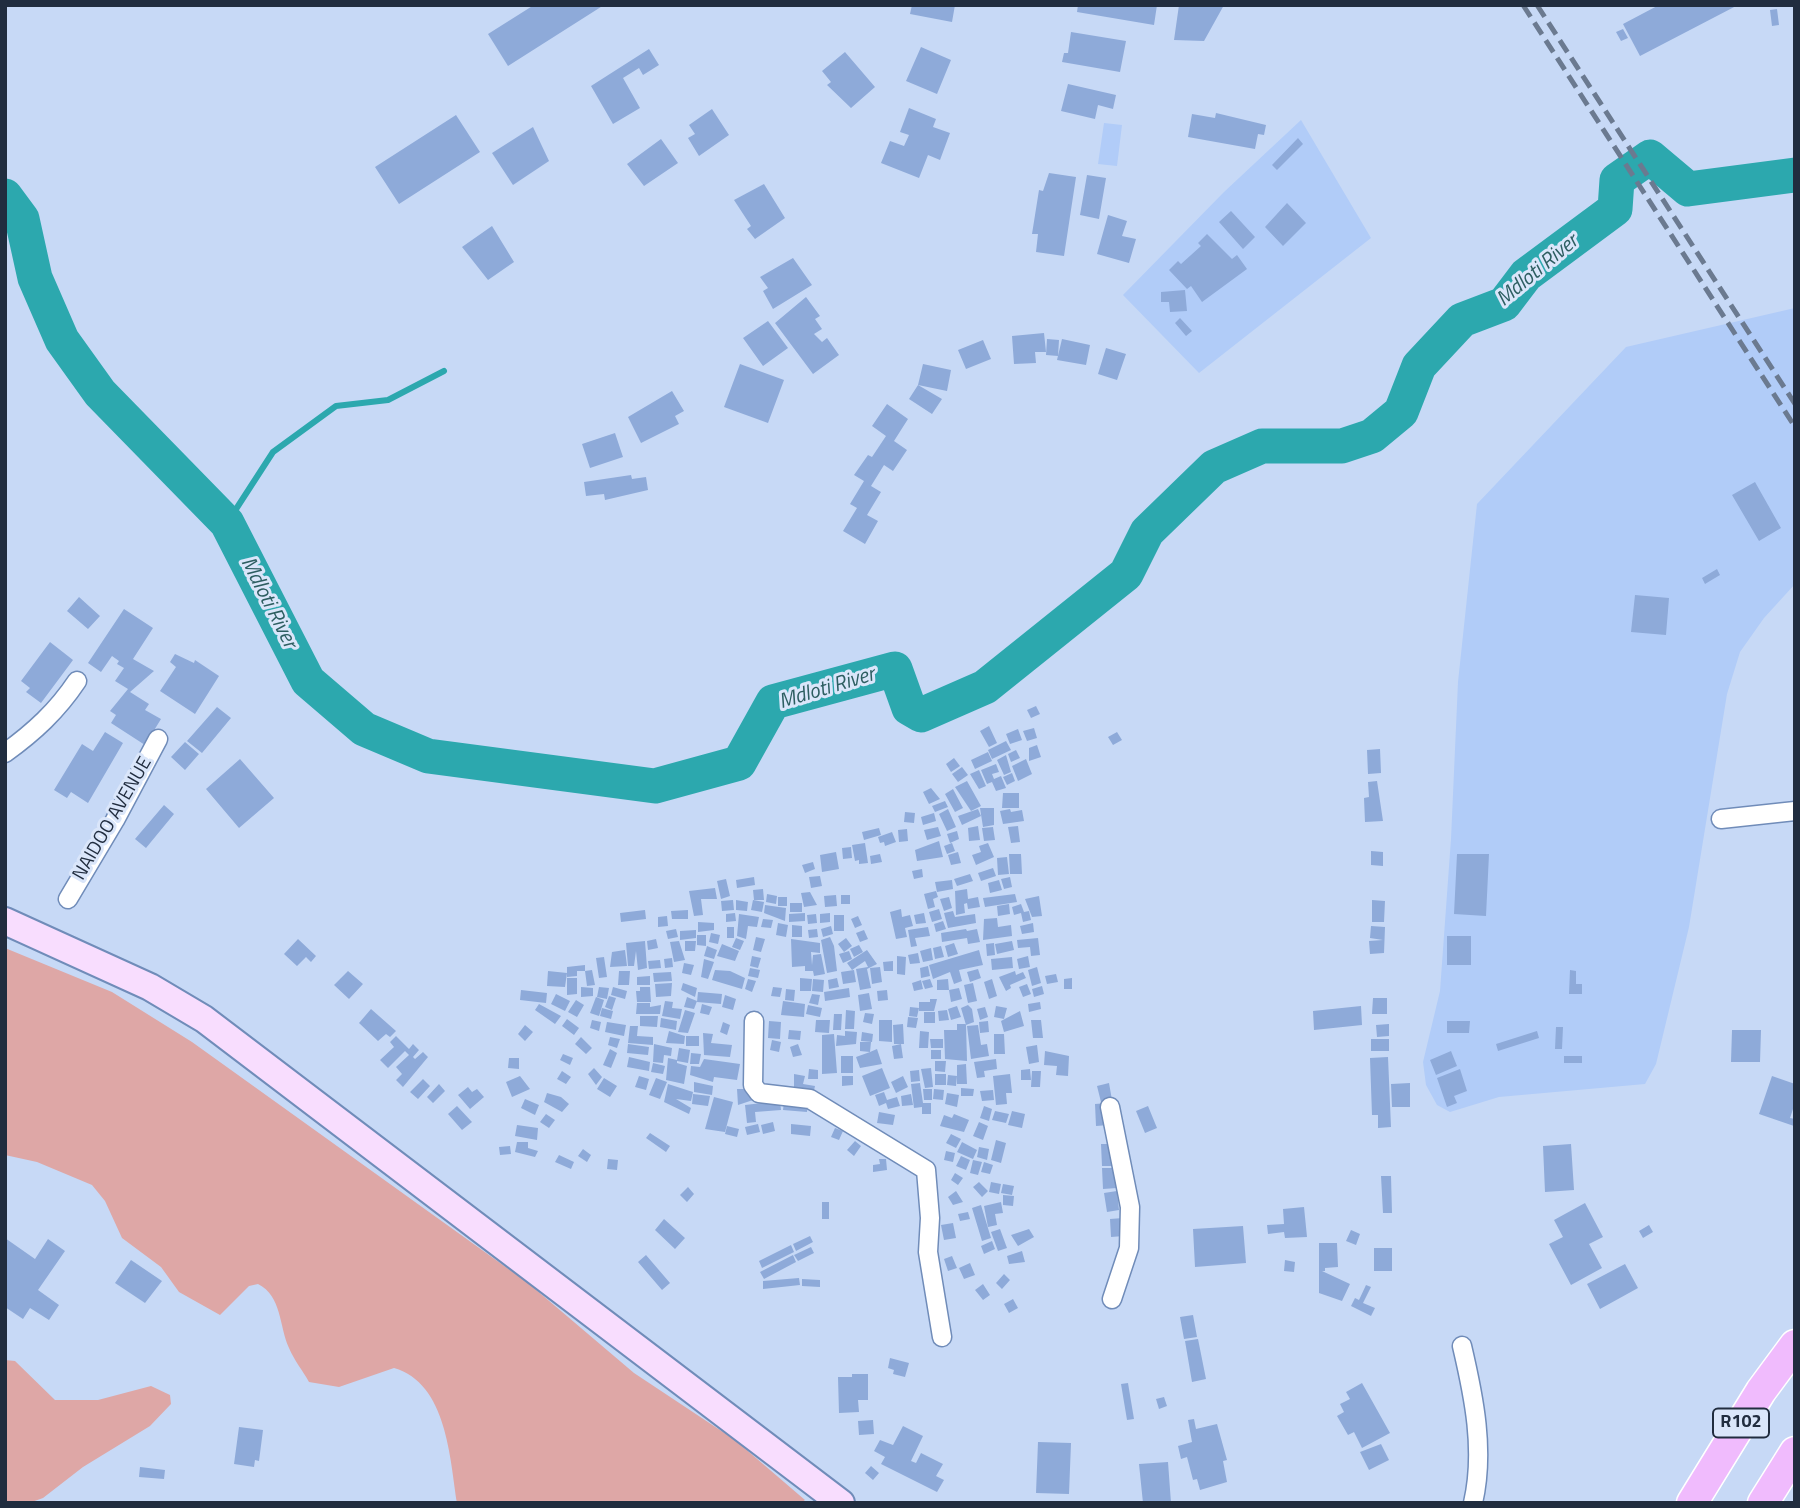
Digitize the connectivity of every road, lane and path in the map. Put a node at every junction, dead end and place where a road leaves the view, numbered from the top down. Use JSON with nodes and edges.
{"nodes":[{"id":1,"x":76,"y":681,"type":"dead end"},
{"id":2,"x":158,"y":739,"type":"dead end"},
{"id":3,"x":5,"y":753,"type":"edge"},
{"id":4,"x":1795,"y":811,"type":"edge"},
{"id":5,"x":1721,"y":819,"type":"dead end"},
{"id":6,"x":68,"y":899,"type":"dead end"},
{"id":7,"x":5,"y":921,"type":"edge"},
{"id":8,"x":754,"y":1021,"type":"dead end"},
{"id":9,"x":1110,"y":1107,"type":"dead end"},
{"id":10,"x":1112,"y":1299,"type":"dead end"},
{"id":11,"x":942,"y":1337,"type":"dead end"},
{"id":12,"x":1795,"y":1345,"type":"edge"},
{"id":13,"x":1462,"y":1346,"type":"dead end"},
{"id":14,"x":1795,"y":1452,"type":"edge"},
{"id":15,"x":841,"y":1503,"type":"edge"},
{"id":16,"x":1473,"y":1503,"type":"edge"},
{"id":17,"x":1692,"y":1503,"type":"edge"},
{"id":18,"x":1763,"y":1503,"type":"edge"}],
"edges":[{"from":1,"to":3,"type":"street"},
{"from":2,"to":6,"type":"street","name":"NAIDOO AVENUE"},
{"from":4,"to":5,"type":"street"},
{"from":7,"to":15,"type":"street"},
{"from":8,"to":11,"type":"street"},
{"from":9,"to":10,"type":"street"},
{"from":12,"to":17,"type":"main road","number":"R102"},
{"from":13,"to":16,"type":"street"},
{"from":14,"to":18,"type":"main road"}]}
